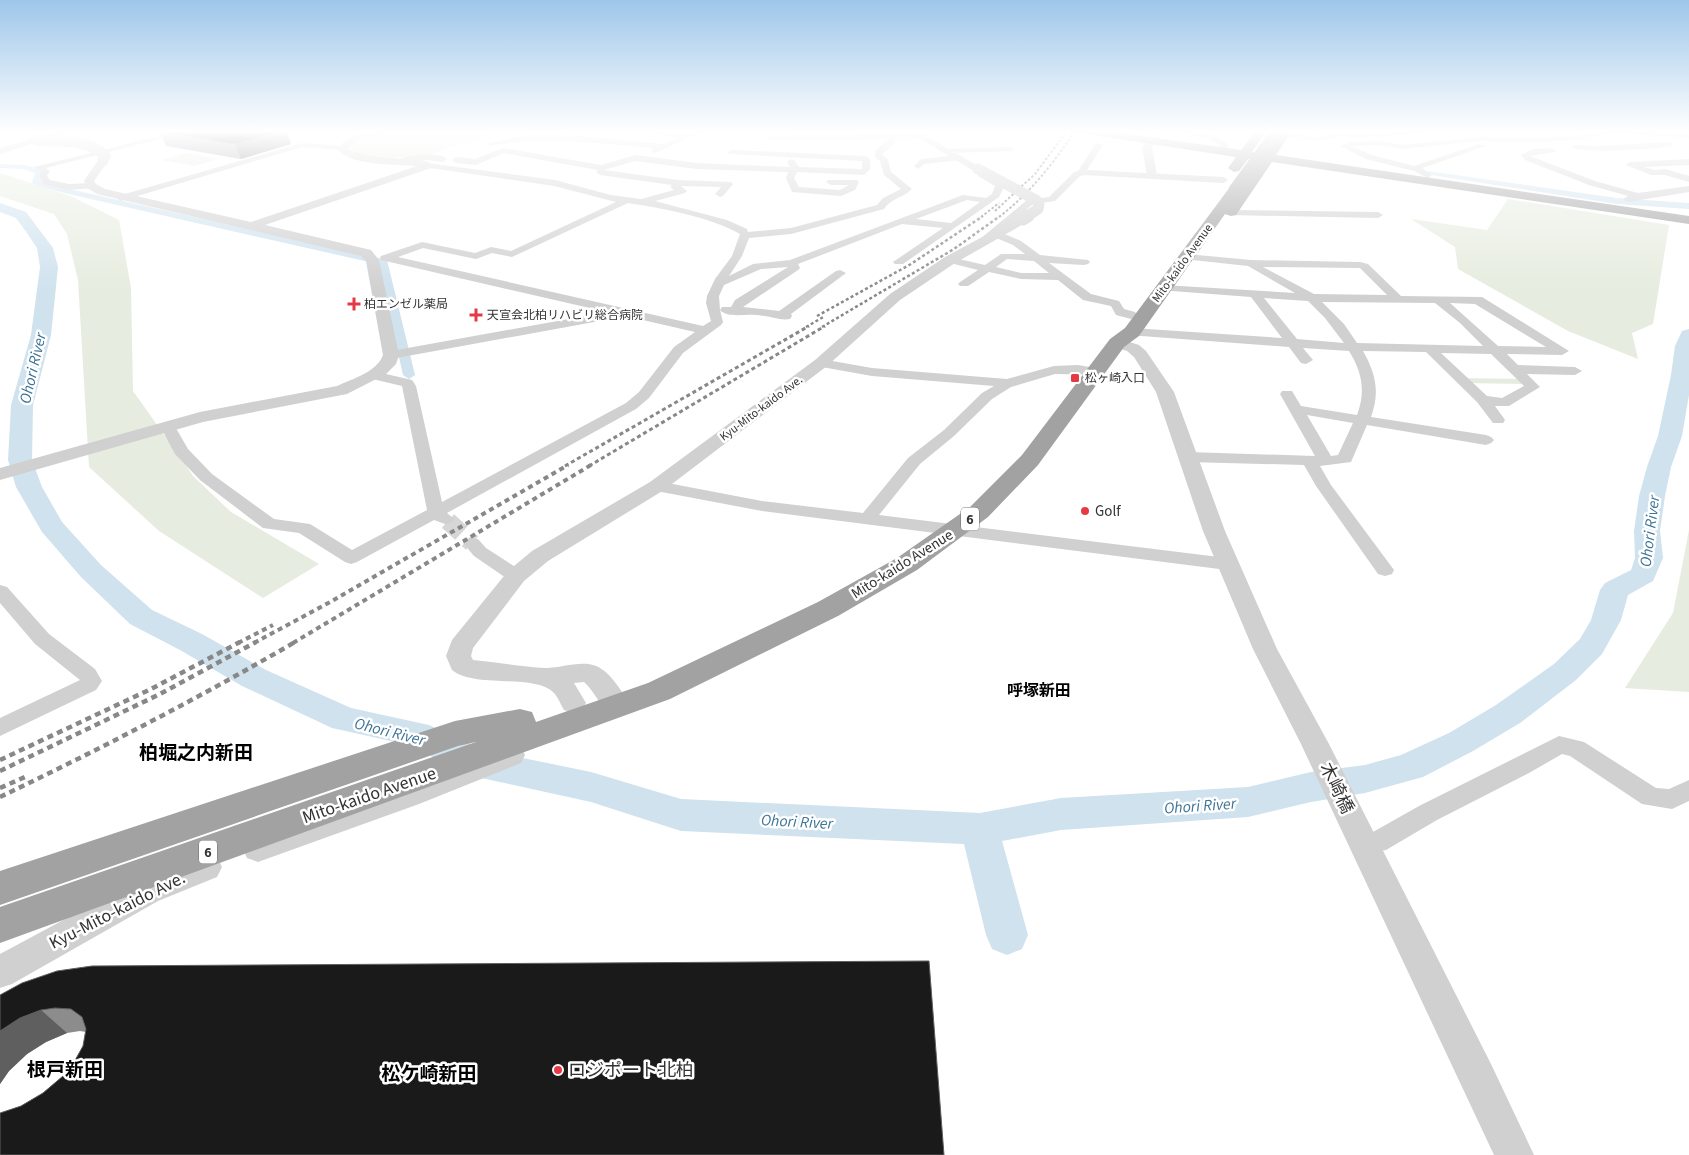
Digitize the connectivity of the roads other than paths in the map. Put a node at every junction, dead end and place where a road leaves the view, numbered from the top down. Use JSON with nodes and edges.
{"nodes":[{"id":1,"x":56,"y":185,"type":"edge"},
{"id":2,"x":166,"y":185,"type":"edge"},
{"id":3,"x":372,"y":185,"type":"edge"},
{"id":4,"x":562,"y":185,"type":"edge"},
{"id":5,"x":677,"y":185,"type":"edge"},
{"id":6,"x":727,"y":185,"type":"edge"},
{"id":7,"x":796,"y":185,"type":"edge"},
{"id":8,"x":853,"y":185,"type":"edge"},
{"id":9,"x":902,"y":185,"type":"edge"},
{"id":10,"x":1000,"y":185,"type":"edge"},
{"id":11,"x":1008,"y":185,"type":"edge"},
{"id":12,"x":1066,"y":185,"type":"edge"},
{"id":13,"x":1213,"y":185,"type":"edge"},
{"id":14,"x":1250,"y":185,"type":"edge"},
{"id":15,"x":1465,"y":185,"type":"edge"},
{"id":16,"x":1597,"y":185,"type":"edge"},
{"id":17,"x":92,"y":186,"type":"joint"},
{"id":18,"x":1228,"y":187,"type":"junction"},
{"id":19,"x":1689,"y":189,"type":"edge"},
{"id":20,"x":720,"y":194,"type":"dead end"},
{"id":21,"x":1212,"y":196,"type":"dead end"},
{"id":22,"x":121,"y":198,"type":"junction"},
{"id":23,"x":627,"y":200,"type":"junction"},
{"id":24,"x":988,"y":201,"type":"junction"},
{"id":25,"x":644,"y":202,"type":"junction"},
{"id":26,"x":1230,"y":214,"type":"junction"},
{"id":27,"x":1378,"y":215,"type":"dead end"},
{"id":28,"x":1689,"y":218,"type":"edge"},
{"id":29,"x":904,"y":220,"type":"junction"},
{"id":30,"x":252,"y":226,"type":"junction"},
{"id":31,"x":953,"y":226,"type":"junction"},
{"id":32,"x":744,"y":235,"type":"junction"},
{"id":33,"x":990,"y":237,"type":"junction"},
{"id":34,"x":1176,"y":257,"type":"junction"},
{"id":35,"x":1035,"y":258,"type":"junction"},
{"id":36,"x":379,"y":259,"type":"junction"},
{"id":37,"x":950,"y":260,"type":"junction"},
{"id":38,"x":899,"y":262,"type":"dead end"},
{"id":39,"x":1084,"y":262,"type":"dead end"},
{"id":40,"x":792,"y":263,"type":"junction"},
{"id":41,"x":1251,"y":263,"type":"junction"},
{"id":42,"x":987,"y":269,"type":"junction"},
{"id":43,"x":840,"y":273,"type":"dead end"},
{"id":44,"x":1337,"y":274,"type":"dead end"},
{"id":45,"x":1372,"y":274,"type":"junction"},
{"id":46,"x":1062,"y":277,"type":"junction"},
{"id":47,"x":719,"y":282,"type":"junction"},
{"id":48,"x":964,"y":284,"type":"dead end"},
{"id":49,"x":1163,"y":288,"type":"junction"},
{"id":50,"x":1255,"y":295,"type":"junction"},
{"id":51,"x":1311,"y":298,"type":"junction"},
{"id":52,"x":1399,"y":300,"type":"junction"},
{"id":53,"x":1440,"y":301,"type":"junction"},
{"id":54,"x":714,"y":310,"type":"junction"},
{"id":55,"x":735,"y":310,"type":"junction"},
{"id":56,"x":620,"y":312,"type":"junction"},
{"id":57,"x":1127,"y":330,"type":"junction"},
{"id":58,"x":707,"y":331,"type":"junction"},
{"id":59,"x":1291,"y":342,"type":"junction"},
{"id":60,"x":1352,"y":347,"type":"junction"},
{"id":61,"x":1430,"y":348,"type":"junction"},
{"id":62,"x":1494,"y":349,"type":"junction"},
{"id":63,"x":391,"y":355,"type":"junction"},
{"id":64,"x":1306,"y":360,"type":"dead end"},
{"id":65,"x":821,"y":363,"type":"junction"},
{"id":66,"x":1514,"y":369,"type":"junction"},
{"id":67,"x":1575,"y":371,"type":"dead end"},
{"id":68,"x":1096,"y":372,"type":"junction"},
{"id":69,"x":373,"y":375,"type":"junction"},
{"id":70,"x":1006,"y":384,"type":"junction"},
{"id":71,"x":1287,"y":394,"type":"dead end"},
{"id":72,"x":1482,"y":400,"type":"junction"},
{"id":73,"x":1295,"y":409,"type":"junction"},
{"id":74,"x":1360,"y":420,"type":"junction"},
{"id":75,"x":1498,"y":420,"type":"dead end"},
{"id":76,"x":168,"y":426,"type":"junction"},
{"id":77,"x":1486,"y":440,"type":"dead end"},
{"id":78,"x":1188,"y":457,"type":"junction"},
{"id":79,"x":1308,"y":459,"type":"junction"},
{"id":80,"x":1326,"y":461,"type":"junction"},
{"id":81,"x":0,"y":474,"type":"edge"},
{"id":82,"x":657,"y":486,"type":"junction"},
{"id":83,"x":442,"y":517,"type":"junction"},
{"id":84,"x":868,"y":518,"type":"junction"},
{"id":85,"x":957,"y":530,"type":"junction"},
{"id":86,"x":472,"y":543,"type":"tunnel mouth"},
{"id":87,"x":1228,"y":564,"type":"junction"},
{"id":88,"x":1385,"y":570,"type":"dead end"},
{"id":89,"x":516,"y":576,"type":"junction"},
{"id":90,"x":4,"y":603,"type":"edge"},
{"id":91,"x":547,"y":677,"type":"junction"},
{"id":92,"x":593,"y":704,"type":"junction"},
{"id":93,"x":533,"y":727,"type":"junction"},
{"id":94,"x":0,"y":728,"type":"edge"},
{"id":95,"x":376,"y":783,"type":"junction"},
{"id":96,"x":1689,"y":790,"type":"edge"},
{"id":97,"x":1361,"y":837,"type":"junction"},
{"id":98,"x":12,"y":905,"type":"edge"},
{"id":99,"x":0,"y":972,"type":"edge"},
{"id":100,"x":1514,"y":1155,"type":"edge"}],
"edges":[{"from":1,"to":17,"type":"street"},
{"from":2,"to":22,"type":"street"},
{"from":3,"to":30,"type":"street"},
{"from":4,"to":23,"type":"street"},
{"from":5,"to":25,"type":"street"},
{"from":6,"to":20,"type":"street"},
{"from":7,"to":8,"type":"street"},
{"from":9,"to":32,"type":"street"},
{"from":10,"to":24,"type":"street"},
{"from":11,"to":33,"type":"street","name":"Kyu-Mito-kaido Ave.","bridge":true},
{"from":12,"to":33,"type":"street"},
{"from":13,"to":18,"type":"street"},
{"from":14,"to":26,"type":"highway","number":"6"},
{"from":15,"to":28,"type":"highway"},
{"from":16,"to":19,"type":"street"},
{"from":17,"to":22,"type":"street"},
{"from":18,"to":21,"type":"highway","number":"6"},
{"from":18,"to":34,"type":"highway","name":"Mito-kaido Avenue","number":"6"},
{"from":22,"to":30,"type":"street"},
{"from":23,"to":25,"type":"street"},
{"from":23,"to":36,"type":"street"},
{"from":24,"to":29,"type":"street"},
{"from":24,"to":31,"type":"street"},
{"from":25,"to":32,"type":"street"},
{"from":26,"to":27,"type":"street"},
{"from":26,"to":34,"type":"highway","number":"6"},
{"from":29,"to":31,"type":"street"},
{"from":29,"to":40,"type":"street"},
{"from":30,"to":36,"type":"street"},
{"from":31,"to":38,"type":"street"},
{"from":32,"to":47,"type":"street"},
{"from":33,"to":35,"type":"street"},
{"from":33,"to":37,"type":"street","name":"Kyu-Mito-kaido Ave."},
{"from":34,"to":41,"type":"street"},
{"from":34,"to":49,"type":"highway","name":"Mito-kaido Avenue","number":"6"},
{"from":34,"to":57,"type":"highway","name":"Mito-kaido Avenue","number":"6"},
{"from":35,"to":39,"type":"street"},
{"from":35,"to":42,"type":"street"},
{"from":35,"to":46,"type":"street"},
{"from":36,"to":56,"type":"street"},
{"from":36,"to":63,"type":"street"},
{"from":37,"to":42,"type":"street"},
{"from":37,"to":65,"type":"street","name":"Kyu-Mito-kaido Ave."},
{"from":40,"to":47,"type":"street"},
{"from":40,"to":55,"type":"street"},
{"from":41,"to":45,"type":"street"},
{"from":41,"to":51,"type":"street"},
{"from":42,"to":46,"type":"street"},
{"from":42,"to":48,"type":"street"},
{"from":43,"to":55,"type":"street"},
{"from":44,"to":45,"type":"street"},
{"from":45,"to":52,"type":"street"},
{"from":46,"to":57,"type":"street"},
{"from":47,"to":54,"type":"street"},
{"from":49,"to":50,"type":"street"},
{"from":49,"to":57,"type":"highway","name":"Mito-kaido Avenue","number":"6"},
{"from":50,"to":51,"type":"street"},
{"from":50,"to":59,"type":"street"},
{"from":51,"to":52,"type":"street"},
{"from":51,"to":60,"type":"street"},
{"from":52,"to":53,"type":"street"},
{"from":53,"to":62,"type":"street"},
{"from":53,"to":62,"type":"street"},
{"from":54,"to":55,"type":"street"},
{"from":54,"to":58,"type":"street"},
{"from":56,"to":58,"type":"street"},
{"from":56,"to":63,"type":"street"},
{"from":57,"to":59,"type":"street"},
{"from":57,"to":68,"type":"highway","name":"Mito-kaido Avenue","number":"6"},
{"from":57,"to":78,"type":"street","name":"木崎橋"},
{"from":58,"to":83,"type":"street"},
{"from":59,"to":60,"type":"street"},
{"from":59,"to":64,"type":"street"},
{"from":60,"to":61,"type":"street"},
{"from":60,"to":74,"type":"street"},
{"from":61,"to":62,"type":"street"},
{"from":61,"to":72,"type":"street"},
{"from":62,"to":66,"type":"street"},
{"from":63,"to":69,"type":"street"},
{"from":65,"to":70,"type":"street"},
{"from":65,"to":82,"type":"street","name":"Kyu-Mito-kaido Ave."},
{"from":66,"to":67,"type":"street"},
{"from":66,"to":72,"type":"street"},
{"from":68,"to":70,"type":"street"},
{"from":68,"to":85,"type":"highway","name":"Mito-kaido Avenue","number":"6"},
{"from":69,"to":76,"type":"street"},
{"from":69,"to":83,"type":"street"},
{"from":70,"to":84,"type":"street"},
{"from":71,"to":73,"type":"street"},
{"from":72,"to":75,"type":"street"},
{"from":73,"to":74,"type":"street"},
{"from":73,"to":80,"type":"street"},
{"from":74,"to":77,"type":"street"},
{"from":74,"to":80,"type":"street"},
{"from":76,"to":81,"type":"street"},
{"from":76,"to":83,"type":"street"},
{"from":78,"to":79,"type":"street"},
{"from":78,"to":87,"type":"street","name":"木崎橋"},
{"from":79,"to":80,"type":"street"},
{"from":79,"to":88,"type":"street"},
{"from":82,"to":84,"type":"street"},
{"from":82,"to":89,"type":"street","name":"Kyu-Mito-kaido Ave."},
{"from":84,"to":85,"type":"street"},
{"from":85,"to":87,"type":"street"},
{"from":85,"to":92,"type":"highway","name":"Mito-kaido Avenue","number":"6"},
{"from":86,"to":89,"type":"street"},
{"from":87,"to":97,"type":"street","name":"木崎橋"},
{"from":89,"to":91,"type":"street","name":"Kyu-Mito-kaido Ave."},
{"from":90,"to":94,"type":"street"},
{"from":91,"to":92,"type":"street"},
{"from":91,"to":92,"type":"street","name":"Kyu-Mito-kaido Ave."},
{"from":92,"to":93,"type":"highway","name":"Mito-kaido Avenue","number":"6"},
{"from":93,"to":95,"type":"highway","name":"Mito-kaido Avenue","number":"6"},
{"from":93,"to":95,"type":"highway"},
{"from":95,"to":98,"type":"highway","name":"Mito-kaido Avenue","number":"6"},
{"from":95,"to":98,"type":"highway"},
{"from":95,"to":99,"type":"street","name":"Kyu-Mito-kaido Ave."},
{"from":96,"to":97,"type":"street"},
{"from":97,"to":100,"type":"street","name":"木崎橋"}]}
